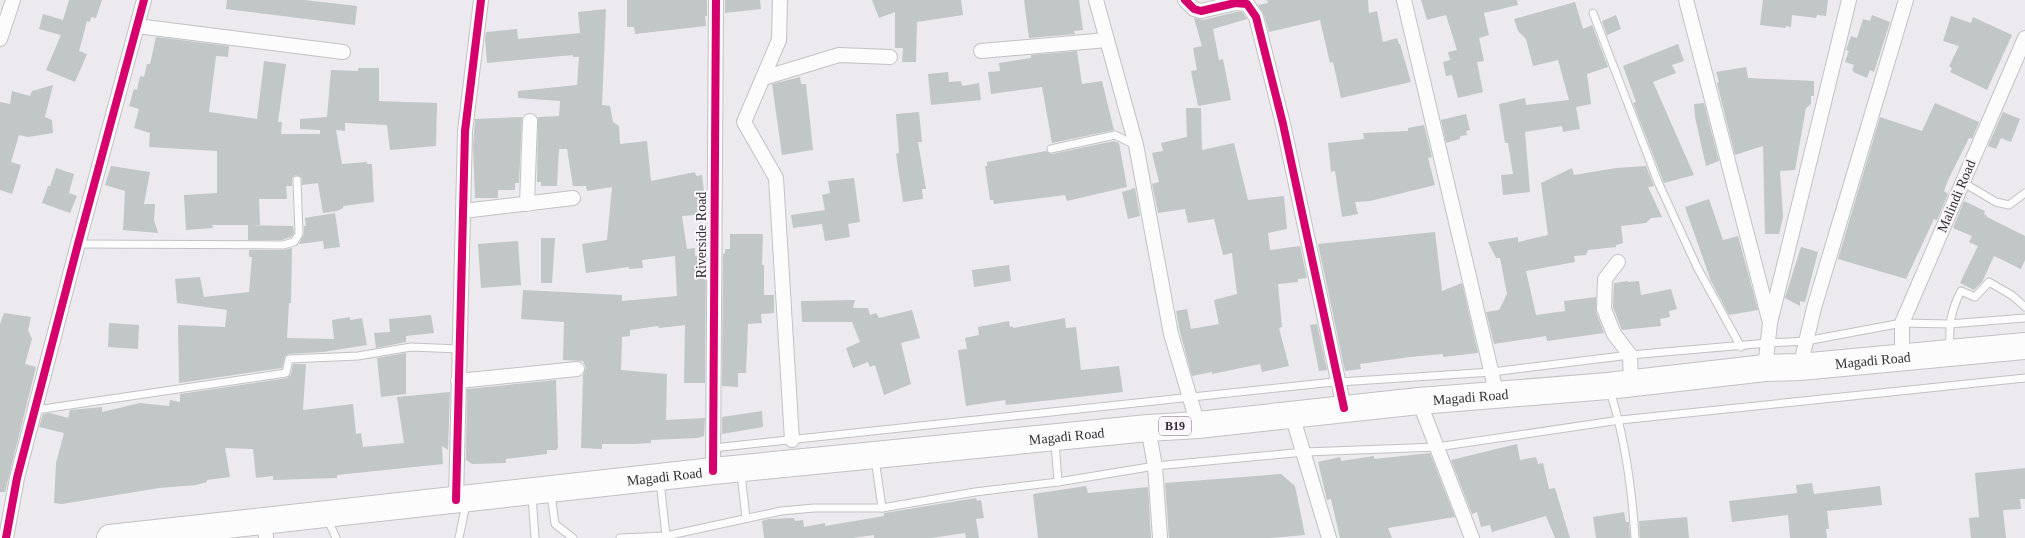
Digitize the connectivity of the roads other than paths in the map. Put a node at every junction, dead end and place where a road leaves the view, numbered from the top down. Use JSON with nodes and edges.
{"nodes":[{"id":1,"x":13,"y":0,"type":"edge"},
{"id":2,"x":144,"y":0,"type":"edge"},
{"id":3,"x":481,"y":0,"type":"edge"},
{"id":4,"x":716,"y":0,"type":"edge"},
{"id":5,"x":780,"y":0,"type":"edge"},
{"id":6,"x":1096,"y":0,"type":"edge"},
{"id":7,"x":1185,"y":0,"type":"edge"},
{"id":8,"x":1404,"y":0,"type":"edge"},
{"id":9,"x":1686,"y":0,"type":"edge"},
{"id":10,"x":1849,"y":0,"type":"edge"},
{"id":11,"x":1906,"y":0,"type":"edge"},
{"id":12,"x":1593,"y":13,"type":"dead end"},
{"id":13,"x":137,"y":26,"type":"junction"},
{"id":14,"x":2025,"y":38,"type":"edge"},
{"id":15,"x":0,"y":39,"type":"edge"},
{"id":16,"x":1107,"y":40,"type":"junction"},
{"id":17,"x":981,"y":51,"type":"dead end"},
{"id":18,"x":343,"y":52,"type":"dead end"},
{"id":19,"x":890,"y":57,"type":"dead end"},
{"id":20,"x":763,"y":78,"type":"junction"},
{"id":21,"x":530,"y":121,"type":"dead end"},
{"id":22,"x":1136,"y":145,"type":"junction"},
{"id":23,"x":1051,"y":148,"type":"dead end"},
{"id":24,"x":297,"y":180,"type":"dead end"},
{"id":25,"x":1962,"y":182,"type":"junction"},
{"id":26,"x":2025,"y":194,"type":"edge"},
{"id":27,"x":573,"y":198,"type":"dead end"},
{"id":28,"x":527,"y":204,"type":"junction"},
{"id":29,"x":463,"y":211,"type":"junction"},
{"id":30,"x":78,"y":244,"type":"junction"},
{"id":31,"x":1618,"y":262,"type":"dead end"},
{"id":32,"x":2025,"y":308,"type":"edge"},
{"id":33,"x":2025,"y":318,"type":"edge"},
{"id":34,"x":1770,"y":323,"type":"junction"},
{"id":35,"x":1902,"y":323,"type":"junction"},
{"id":36,"x":1949,"y":324,"type":"junction"},
{"id":37,"x":1806,"y":341,"type":"junction"},
{"id":38,"x":2025,"y":346,"type":"edge"},
{"id":39,"x":1741,"y":347,"type":"junction"},
{"id":40,"x":460,"y":349,"type":"junction"},
{"id":41,"x":1950,"y":353,"type":"junction"},
{"id":42,"x":1630,"y":355,"type":"junction"},
{"id":43,"x":1767,"y":355,"type":"junction"},
{"id":44,"x":1902,"y":358,"type":"junction"},
{"id":45,"x":1800,"y":367,"type":"junction"},
{"id":46,"x":577,"y":369,"type":"dead end"},
{"id":47,"x":2025,"y":378,"type":"edge"},
{"id":48,"x":458,"y":381,"type":"junction"},
{"id":49,"x":1340,"y":382,"type":"junction"},
{"id":50,"x":1495,"y":384,"type":"junction"},
{"id":51,"x":1620,"y":385,"type":"junction"},
{"id":52,"x":1190,"y":396,"type":"junction"},
{"id":53,"x":1419,"y":401,"type":"junction"},
{"id":54,"x":1344,"y":408,"type":"junction"},
{"id":55,"x":36,"y":410,"type":"junction"},
{"id":56,"x":1292,"y":415,"type":"junction"},
{"id":57,"x":1620,"y":420,"type":"junction"},
{"id":58,"x":1198,"y":425,"type":"junction"},
{"id":59,"x":1148,"y":428,"type":"junction"},
{"id":60,"x":1054,"y":438,"type":"junction"},
{"id":61,"x":792,"y":440,"type":"junction"},
{"id":62,"x":1437,"y":447,"type":"junction"},
{"id":63,"x":1304,"y":452,"type":"junction"},
{"id":64,"x":874,"y":455,"type":"junction"},
{"id":65,"x":713,"y":459,"type":"junction"},
{"id":66,"x":1155,"y":466,"type":"junction"},
{"id":67,"x":740,"y":468,"type":"junction"},
{"id":68,"x":660,"y":477,"type":"junction"},
{"id":69,"x":1058,"y":482,"type":"junction"},
{"id":70,"x":541,"y":490,"type":"junction"},
{"id":71,"x":461,"y":499,"type":"junction"},
{"id":72,"x":882,"y":508,"type":"junction"},
{"id":73,"x":326,"y":514,"type":"junction"},
{"id":74,"x":746,"y":518,"type":"junction"},
{"id":75,"x":266,"y":530,"type":"edge"},
{"id":76,"x":666,"y":536,"type":"junction"},
{"id":77,"x":127,"y":537,"type":"edge"},
{"id":78,"x":6,"y":538,"type":"edge"},
{"id":79,"x":336,"y":538,"type":"edge"},
{"id":80,"x":459,"y":538,"type":"edge"},
{"id":81,"x":535,"y":538,"type":"edge"},
{"id":82,"x":573,"y":538,"type":"edge"},
{"id":83,"x":620,"y":538,"type":"edge"},
{"id":84,"x":1160,"y":538,"type":"edge"},
{"id":85,"x":1329,"y":538,"type":"edge"},
{"id":86,"x":1472,"y":538,"type":"edge"},
{"id":87,"x":1635,"y":538,"type":"edge"}],
"edges":[{"from":1,"to":15,"type":"street"},
{"from":2,"to":13,"type":"street"},
{"from":3,"to":29,"type":"street"},
{"from":4,"to":65,"type":"street","name":"Riverside Road"},
{"from":5,"to":20,"type":"street"},
{"from":6,"to":16,"type":"street"},
{"from":7,"to":49,"type":"street"},
{"from":8,"to":50,"type":"street"},
{"from":9,"to":34,"type":"street"},
{"from":10,"to":34,"type":"street"},
{"from":11,"to":37,"type":"street"},
{"from":12,"to":39,"type":"lane"},
{"from":13,"to":18,"type":"street"},
{"from":13,"to":30,"type":"street"},
{"from":14,"to":25,"type":"street","name":"Malindi Road"},
{"from":16,"to":17,"type":"street"},
{"from":16,"to":22,"type":"street"},
{"from":19,"to":20,"type":"street"},
{"from":20,"to":61,"type":"street"},
{"from":21,"to":28,"type":"street"},
{"from":22,"to":23,"type":"lane"},
{"from":22,"to":52,"type":"street"},
{"from":24,"to":30,"type":"lane"},
{"from":25,"to":26,"type":"lane"},
{"from":25,"to":35,"type":"street","name":"Malindi Road"},
{"from":27,"to":28,"type":"street"},
{"from":28,"to":29,"type":"street"},
{"from":29,"to":40,"type":"street"},
{"from":30,"to":55,"type":"street"},
{"from":31,"to":42,"type":"street"},
{"from":32,"to":36,"type":"lane"},
{"from":33,"to":36,"type":"lane"},
{"from":34,"to":43,"type":"street"},
{"from":35,"to":36,"type":"lane"},
{"from":35,"to":37,"type":"lane"},
{"from":35,"to":44,"type":"street","name":"Malindi Road"},
{"from":36,"to":41,"type":"lane"},
{"from":37,"to":43,"type":"lane"},
{"from":37,"to":45,"type":"street"},
{"from":38,"to":41,"type":"highway","name":"Magadi Road","number":"B19"},
{"from":39,"to":42,"type":"lane"},
{"from":39,"to":43,"type":"lane"},
{"from":40,"to":48,"type":"street"},
{"from":40,"to":55,"type":"lane"},
{"from":41,"to":44,"type":"highway","name":"Magadi Road","number":"B19"},
{"from":42,"to":50,"type":"lane"},
{"from":42,"to":51,"type":"street"},
{"from":43,"to":45,"type":"highway","name":"Magadi Road","number":"B19"},
{"from":43,"to":51,"type":"highway","name":"Magadi Road","number":"B19"},
{"from":44,"to":45,"type":"highway","name":"Magadi Road","number":"B19"},
{"from":46,"to":48,"type":"street"},
{"from":47,"to":57,"type":"lane"},
{"from":48,"to":71,"type":"street"},
{"from":49,"to":50,"type":"lane"},
{"from":49,"to":52,"type":"lane"},
{"from":49,"to":54,"type":"street"},
{"from":50,"to":51,"type":"highway","name":"Magadi Road","number":"B19"},
{"from":50,"to":53,"type":"highway","name":"Magadi Road","number":"B19"},
{"from":51,"to":57,"type":"lane"},
{"from":52,"to":58,"type":"street"},
{"from":52,"to":61,"type":"lane"},
{"from":53,"to":54,"type":"highway","name":"Magadi Road","number":"B19"},
{"from":53,"to":62,"type":"street"},
{"from":54,"to":56,"type":"highway","name":"Magadi Road","number":"B19"},
{"from":55,"to":78,"type":"street"},
{"from":56,"to":58,"type":"highway","name":"Magadi Road","number":"B19"},
{"from":56,"to":63,"type":"street"},
{"from":57,"to":62,"type":"lane"},
{"from":57,"to":87,"type":"lane"},
{"from":58,"to":59,"type":"highway","name":"Magadi Road","number":"B19"},
{"from":59,"to":60,"type":"highway","name":"Magadi Road","number":"B19"},
{"from":59,"to":66,"type":"street"},
{"from":60,"to":64,"type":"highway","name":"Magadi Road","number":"B19"},
{"from":60,"to":69,"type":"lane"},
{"from":61,"to":65,"type":"lane"},
{"from":62,"to":63,"type":"lane"},
{"from":62,"to":86,"type":"street"},
{"from":63,"to":66,"type":"lane"},
{"from":63,"to":85,"type":"street"},
{"from":64,"to":67,"type":"highway","name":"Magadi Road","number":"B19"},
{"from":64,"to":72,"type":"lane"},
{"from":65,"to":67,"type":"highway","name":"Magadi Road","number":"B19"},
{"from":65,"to":68,"type":"highway","name":"Magadi Road","number":"B19"},
{"from":66,"to":69,"type":"lane"},
{"from":66,"to":84,"type":"street"},
{"from":67,"to":74,"type":"lane"},
{"from":68,"to":70,"type":"highway","name":"Magadi Road","number":"B19"},
{"from":68,"to":76,"type":"lane"},
{"from":69,"to":72,"type":"lane"},
{"from":70,"to":71,"type":"highway","name":"Magadi Road","number":"B19"},
{"from":70,"to":81,"type":"lane"},
{"from":70,"to":82,"type":"lane"},
{"from":71,"to":73,"type":"highway","name":"Magadi Road","number":"B19"},
{"from":71,"to":80,"type":"lane"},
{"from":72,"to":74,"type":"lane"},
{"from":73,"to":75,"type":"highway","name":"Magadi Road","number":"B19"},
{"from":73,"to":79,"type":"lane"},
{"from":74,"to":76,"type":"lane"},
{"from":75,"to":77,"type":"highway","name":"Magadi Road","number":"B19"},
{"from":76,"to":83,"type":"lane"}]}
